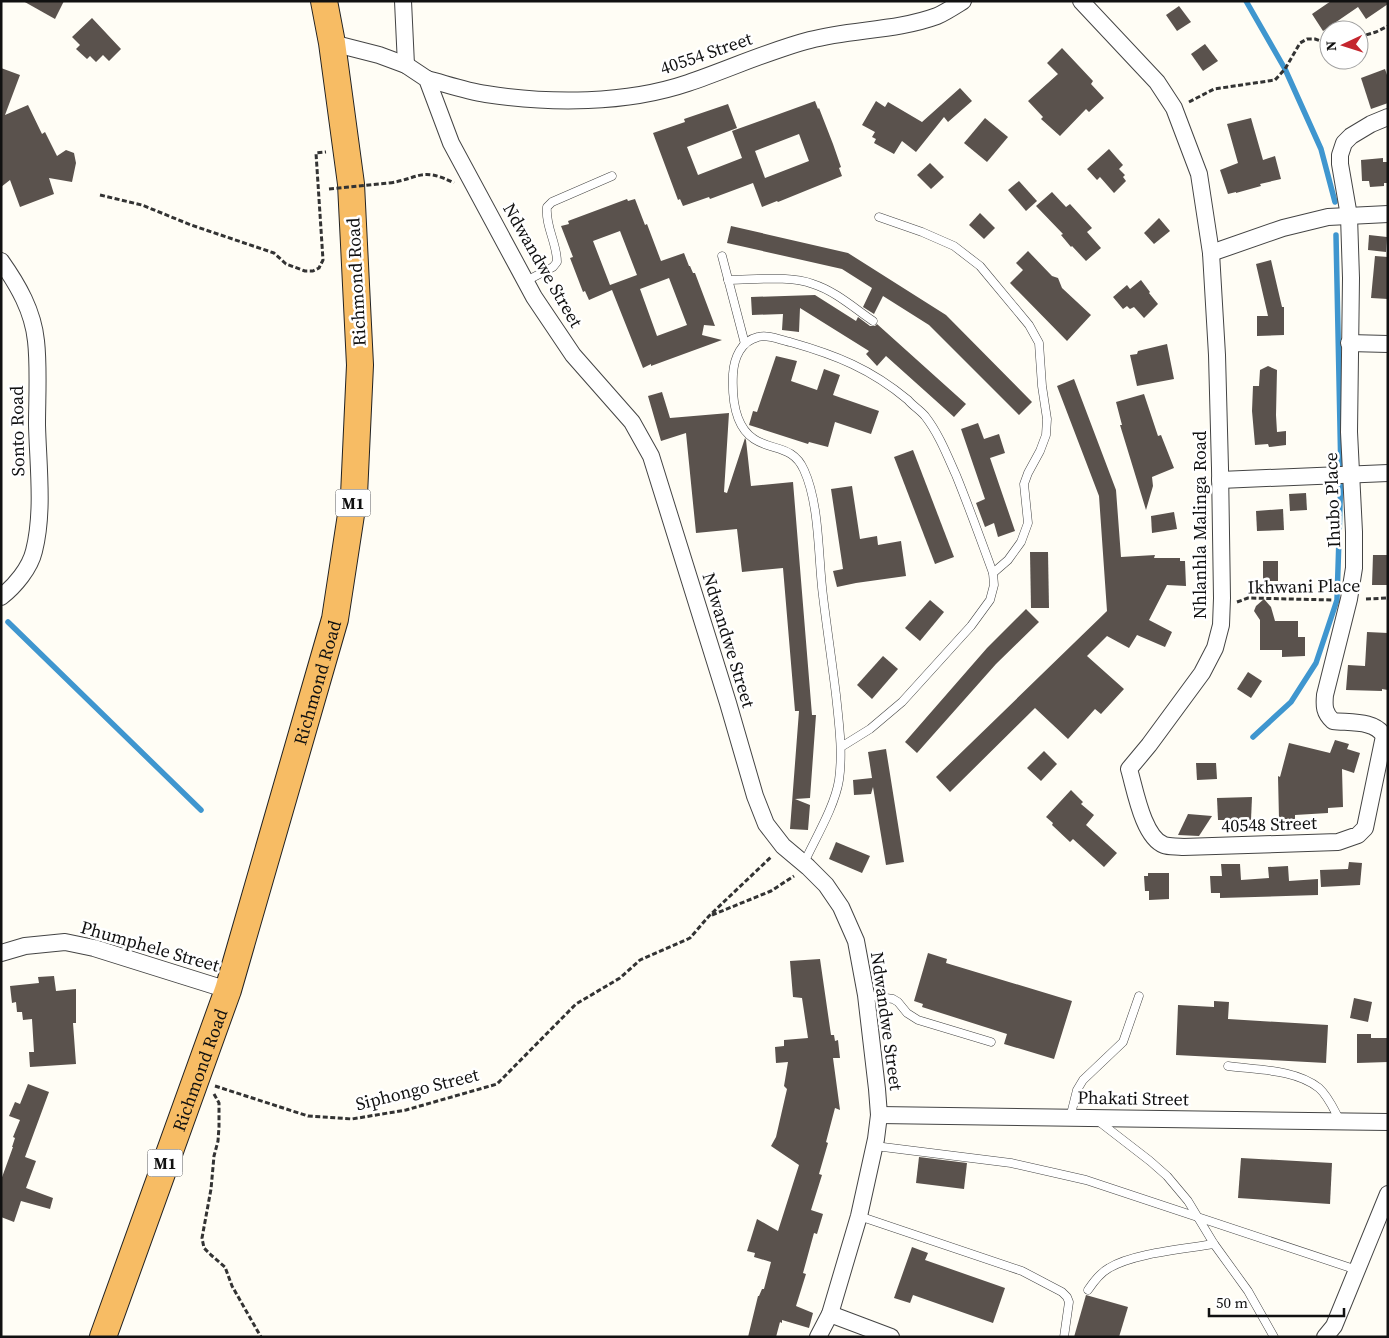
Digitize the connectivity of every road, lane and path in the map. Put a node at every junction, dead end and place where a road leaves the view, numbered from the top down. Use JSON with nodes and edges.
{"nodes":[{"id":1,"x":324,"y":1,"type":"edge"},
{"id":2,"x":403,"y":1,"type":"edge"},
{"id":3,"x":963,"y":1,"type":"edge"},
{"id":4,"x":1081,"y":1,"type":"edge"},
{"id":5,"x":1388,"y":26,"type":"edge"},
{"id":6,"x":1369,"y":34,"type":"edge"},
{"id":7,"x":1319,"y":40,"type":"edge"},
{"id":8,"x":332,"y":43,"type":"junction"},
{"id":9,"x":406,"y":65,"type":"junction"},
{"id":10,"x":427,"y":79,"type":"junction"},
{"id":11,"x":1175,"y":109,"type":"junction"},
{"id":12,"x":1388,"y":117,"type":"edge"},
{"id":13,"x":328,"y":156,"type":"dead end"},
{"id":14,"x":612,"y":176,"type":"dead end"},
{"id":15,"x":329,"y":189,"type":"dead end"},
{"id":16,"x":478,"y":193,"type":"junction"},
{"id":17,"x":100,"y":195,"type":"dead end"},
{"id":18,"x":1388,"y":214,"type":"edge"},
{"id":19,"x":1349,"y":216,"type":"junction"},
{"id":20,"x":879,"y":217,"type":"dead end"},
{"id":21,"x":1211,"y":253,"type":"junction"},
{"id":22,"x":722,"y":256,"type":"dead end"},
{"id":23,"x":1,"y":261,"type":"edge"},
{"id":24,"x":728,"y":280,"type":"junction"},
{"id":25,"x":526,"y":281,"type":"junction"},
{"id":26,"x":873,"y":321,"type":"dead end"},
{"id":27,"x":1350,"y":343,"type":"junction"},
{"id":28,"x":745,"y":344,"type":"junction"},
{"id":29,"x":1388,"y":344,"type":"edge"},
{"id":30,"x":1388,"y":473,"type":"edge"},
{"id":31,"x":1351,"y":474,"type":"junction"},
{"id":32,"x":1220,"y":480,"type":"junction"},
{"id":33,"x":993,"y":573,"type":"junction"},
{"id":34,"x":1,"y":597,"type":"edge"},
{"id":35,"x":1388,"y":598,"type":"edge"},
{"id":36,"x":1349,"y":599,"type":"junction"},
{"id":37,"x":1222,"y":606,"type":"junction"},
{"id":38,"x":1384,"y":736,"type":"joint"},
{"id":39,"x":841,"y":747,"type":"junction"},
{"id":40,"x":1129,"y":769,"type":"joint"},
{"id":41,"x":783,"y":846,"type":"junction"},
{"id":42,"x":806,"y":865,"type":"junction"},
{"id":43,"x":709,"y":916,"type":"junction"},
{"id":44,"x":1,"y":953,"type":"edge"},
{"id":45,"x":228,"y":990,"type":"junction"},
{"id":46,"x":866,"y":995,"type":"junction"},
{"id":47,"x":1140,"y":996,"type":"dead end"},
{"id":48,"x":991,"y":1042,"type":"dead end"},
{"id":49,"x":1228,"y":1066,"type":"dead end"},
{"id":50,"x":879,"y":1115,"type":"junction"},
{"id":51,"x":1070,"y":1118,"type":"junction"},
{"id":52,"x":1094,"y":1118,"type":"junction"},
{"id":53,"x":1340,"y":1121,"type":"junction"},
{"id":54,"x":1388,"y":1122,"type":"edge"},
{"id":55,"x":875,"y":1146,"type":"junction"},
{"id":56,"x":1388,"y":1194,"type":"edge"},
{"id":57,"x":859,"y":1216,"type":"junction"},
{"id":58,"x":1199,"y":1218,"type":"junction"},
{"id":59,"x":1214,"y":1244,"type":"junction"},
{"id":60,"x":1357,"y":1270,"type":"junction"},
{"id":61,"x":1088,"y":1290,"type":"dead end"},
{"id":62,"x":830,"y":1314,"type":"junction"},
{"id":63,"x":102,"y":1337,"type":"edge"},
{"id":64,"x":261,"y":1337,"type":"edge"},
{"id":65,"x":818,"y":1337,"type":"edge"},
{"id":66,"x":891,"y":1337,"type":"edge"},
{"id":67,"x":1064,"y":1337,"type":"edge"},
{"id":68,"x":1274,"y":1337,"type":"edge"},
{"id":69,"x":1325,"y":1337,"type":"edge"}],
"edges":[{"from":1,"to":8,"type":"highway","name":"Richmond Road","number":"M1"},
{"from":2,"to":9,"type":"street"},
{"from":3,"to":10,"type":"street","name":"40554 Street"},
{"from":4,"to":11,"type":"street"},
{"from":5,"to":6,"type":"path"},
{"from":7,"to":11,"type":"path"},
{"from":8,"to":9,"type":"street"},
{"from":8,"to":45,"type":"highway","name":"Richmond Road","number":"M1"},
{"from":9,"to":10,"type":"street"},
{"from":10,"to":16,"type":"street","name":"Ndwandwe Street"},
{"from":11,"to":21,"type":"street"},
{"from":12,"to":19,"type":"street","name":"Ihubo Place"},
{"from":13,"to":17,"type":"path"},
{"from":14,"to":25,"type":"lane"},
{"from":15,"to":16,"type":"path","bridge":true},
{"from":16,"to":25,"type":"street","name":"Ndwandwe Street"},
{"from":18,"to":19,"type":"street"},
{"from":19,"to":21,"type":"street"},
{"from":19,"to":27,"type":"street","name":"Ihubo Place"},
{"from":20,"to":33,"type":"lane"},
{"from":21,"to":32,"type":"street","name":"Nhlanhla Malinga Road"},
{"from":22,"to":24,"type":"lane"},
{"from":23,"to":34,"type":"street","name":"Sonto Road"},
{"from":24,"to":26,"type":"lane"},
{"from":24,"to":28,"type":"lane"},
{"from":25,"to":41,"type":"street","name":"Ndwandwe Street"},
{"from":27,"to":29,"type":"street"},
{"from":27,"to":31,"type":"street","name":"Ihubo Place"},
{"from":28,"to":33,"type":"lane"},
{"from":28,"to":39,"type":"lane"},
{"from":30,"to":31,"type":"street"},
{"from":31,"to":32,"type":"street"},
{"from":31,"to":36,"type":"street","name":"Ihubo Place"},
{"from":32,"to":37,"type":"street","name":"Nhlanhla Malinga Road"},
{"from":33,"to":39,"type":"lane"},
{"from":35,"to":36,"type":"path","name":"Ikhwani Place"},
{"from":36,"to":37,"type":"path","name":"Ikhwani Place"},
{"from":36,"to":38,"type":"street","name":"Ihubo Place"},
{"from":37,"to":40,"type":"street","name":"Nhlanhla Malinga Road"},
{"from":38,"to":40,"type":"street","name":"40548 Street"},
{"from":39,"to":42,"type":"lane"},
{"from":41,"to":42,"type":"street","name":"Ndwandwe Street"},
{"from":41,"to":43,"type":"path","name":"Siphongo Street"},
{"from":42,"to":43,"type":"path","name":"Siphongo Street"},
{"from":42,"to":46,"type":"street","name":"Ndwandwe Street"},
{"from":43,"to":64,"type":"path","name":"Siphongo Street"},
{"from":44,"to":45,"type":"street","name":"Phumphele Street"},
{"from":45,"to":63,"type":"highway","name":"Richmond Road","number":"M1"},
{"from":46,"to":48,"type":"lane"},
{"from":46,"to":50,"type":"street","name":"Ndwandwe Street"},
{"from":47,"to":51,"type":"lane"},
{"from":49,"to":53,"type":"lane"},
{"from":50,"to":51,"type":"street","name":"Phakati Street"},
{"from":50,"to":55,"type":"street","name":"Ndwandwe Street"},
{"from":51,"to":52,"type":"street","name":"Phakati Street"},
{"from":52,"to":53,"type":"street","name":"Phakati Street"},
{"from":52,"to":58,"type":"lane"},
{"from":53,"to":54,"type":"street","name":"Phakati Street"},
{"from":55,"to":57,"type":"street","name":"Ndwandwe Street"},
{"from":55,"to":58,"type":"lane"},
{"from":56,"to":60,"type":"street"},
{"from":57,"to":62,"type":"street","name":"Ndwandwe Street"},
{"from":57,"to":67,"type":"lane"},
{"from":58,"to":59,"type":"lane"},
{"from":58,"to":60,"type":"lane"},
{"from":59,"to":61,"type":"lane"},
{"from":59,"to":68,"type":"lane"},
{"from":60,"to":69,"type":"street"},
{"from":62,"to":65,"type":"street","name":"Ndwandwe Street"},
{"from":62,"to":66,"type":"street"}]}
